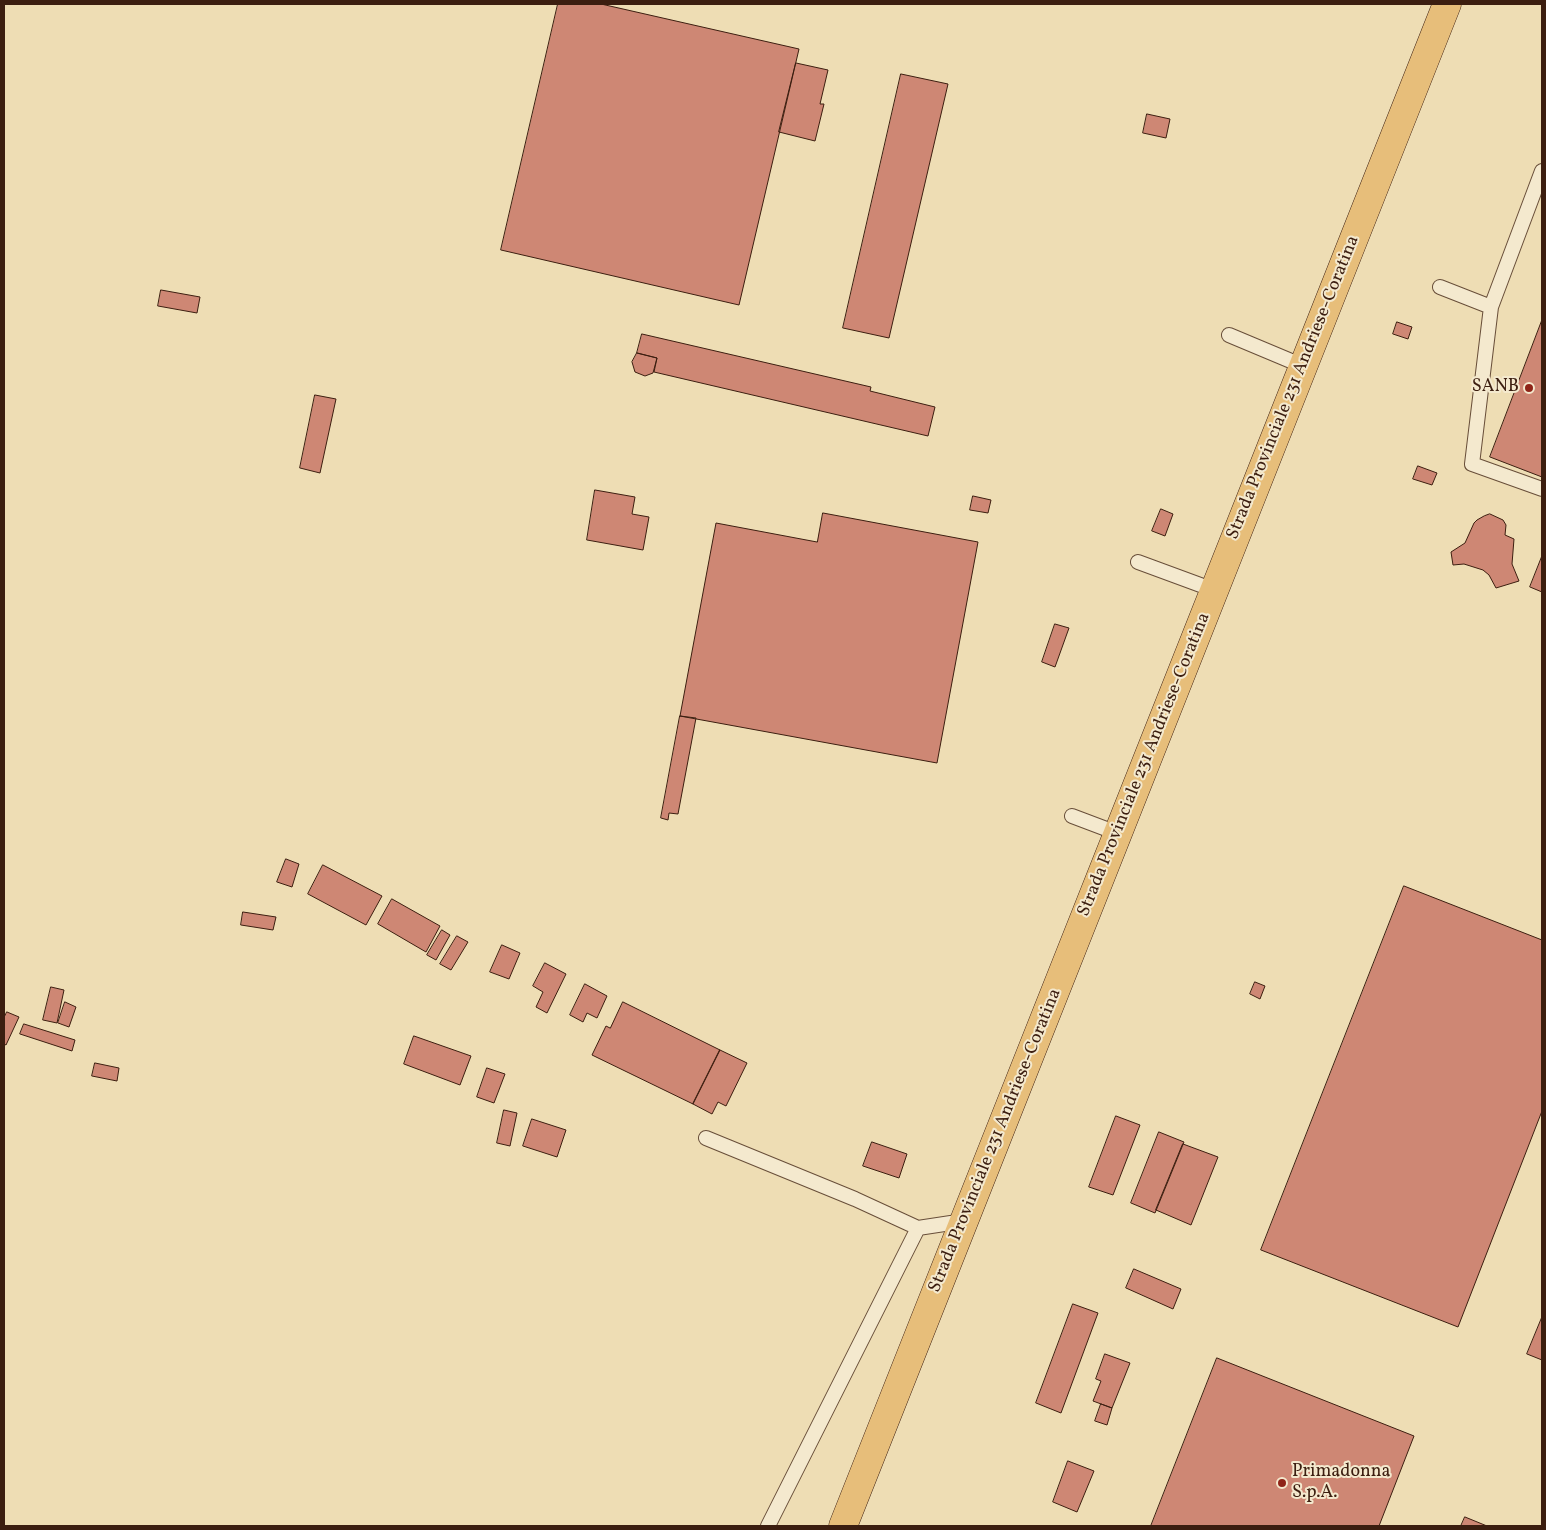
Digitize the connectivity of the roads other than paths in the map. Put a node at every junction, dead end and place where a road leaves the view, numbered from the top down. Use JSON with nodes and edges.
{"nodes":[{"id":1,"x":1447,"y":4,"type":"edge"},
{"id":2,"x":1542,"y":171,"type":"edge"},
{"id":3,"x":1440,"y":287,"type":"dead end"},
{"id":4,"x":1491,"y":307,"type":"junction"},
{"id":5,"x":1229,"y":336,"type":"dead end"},
{"id":6,"x":1303,"y":366,"type":"junction"},
{"id":7,"x":1542,"y":489,"type":"edge"},
{"id":8,"x":1138,"y":562,"type":"dead end"},
{"id":9,"x":1214,"y":590,"type":"junction"},
{"id":10,"x":1072,"y":816,"type":"dead end"},
{"id":11,"x":1118,"y":833,"type":"junction"},
{"id":12,"x":706,"y":1138,"type":"dead end"},
{"id":13,"x":964,"y":1221,"type":"junction"},
{"id":14,"x":918,"y":1228,"type":"junction"},
{"id":15,"x":768,"y":1526,"type":"edge"},
{"id":16,"x":843,"y":1526,"type":"edge"}],
"edges":[{"from":1,"to":6,"type":"main road","name":"Strada Provinciale 231 Andriese-Coratina"},
{"from":2,"to":4,"type":"lane"},
{"from":3,"to":4,"type":"lane"},
{"from":4,"to":7,"type":"lane"},
{"from":5,"to":6,"type":"lane"},
{"from":6,"to":9,"type":"main road","name":"Strada Provinciale 231 Andriese-Coratina"},
{"from":8,"to":9,"type":"lane"},
{"from":9,"to":11,"type":"main road","name":"Strada Provinciale 231 Andriese-Coratina"},
{"from":10,"to":11,"type":"lane"},
{"from":11,"to":13,"type":"main road","name":"Strada Provinciale 231 Andriese-Coratina"},
{"from":12,"to":14,"type":"lane"},
{"from":13,"to":14,"type":"lane"},
{"from":13,"to":16,"type":"main road","name":"Strada Provinciale 231 Andriese-Coratina"},
{"from":14,"to":15,"type":"lane"}]}
